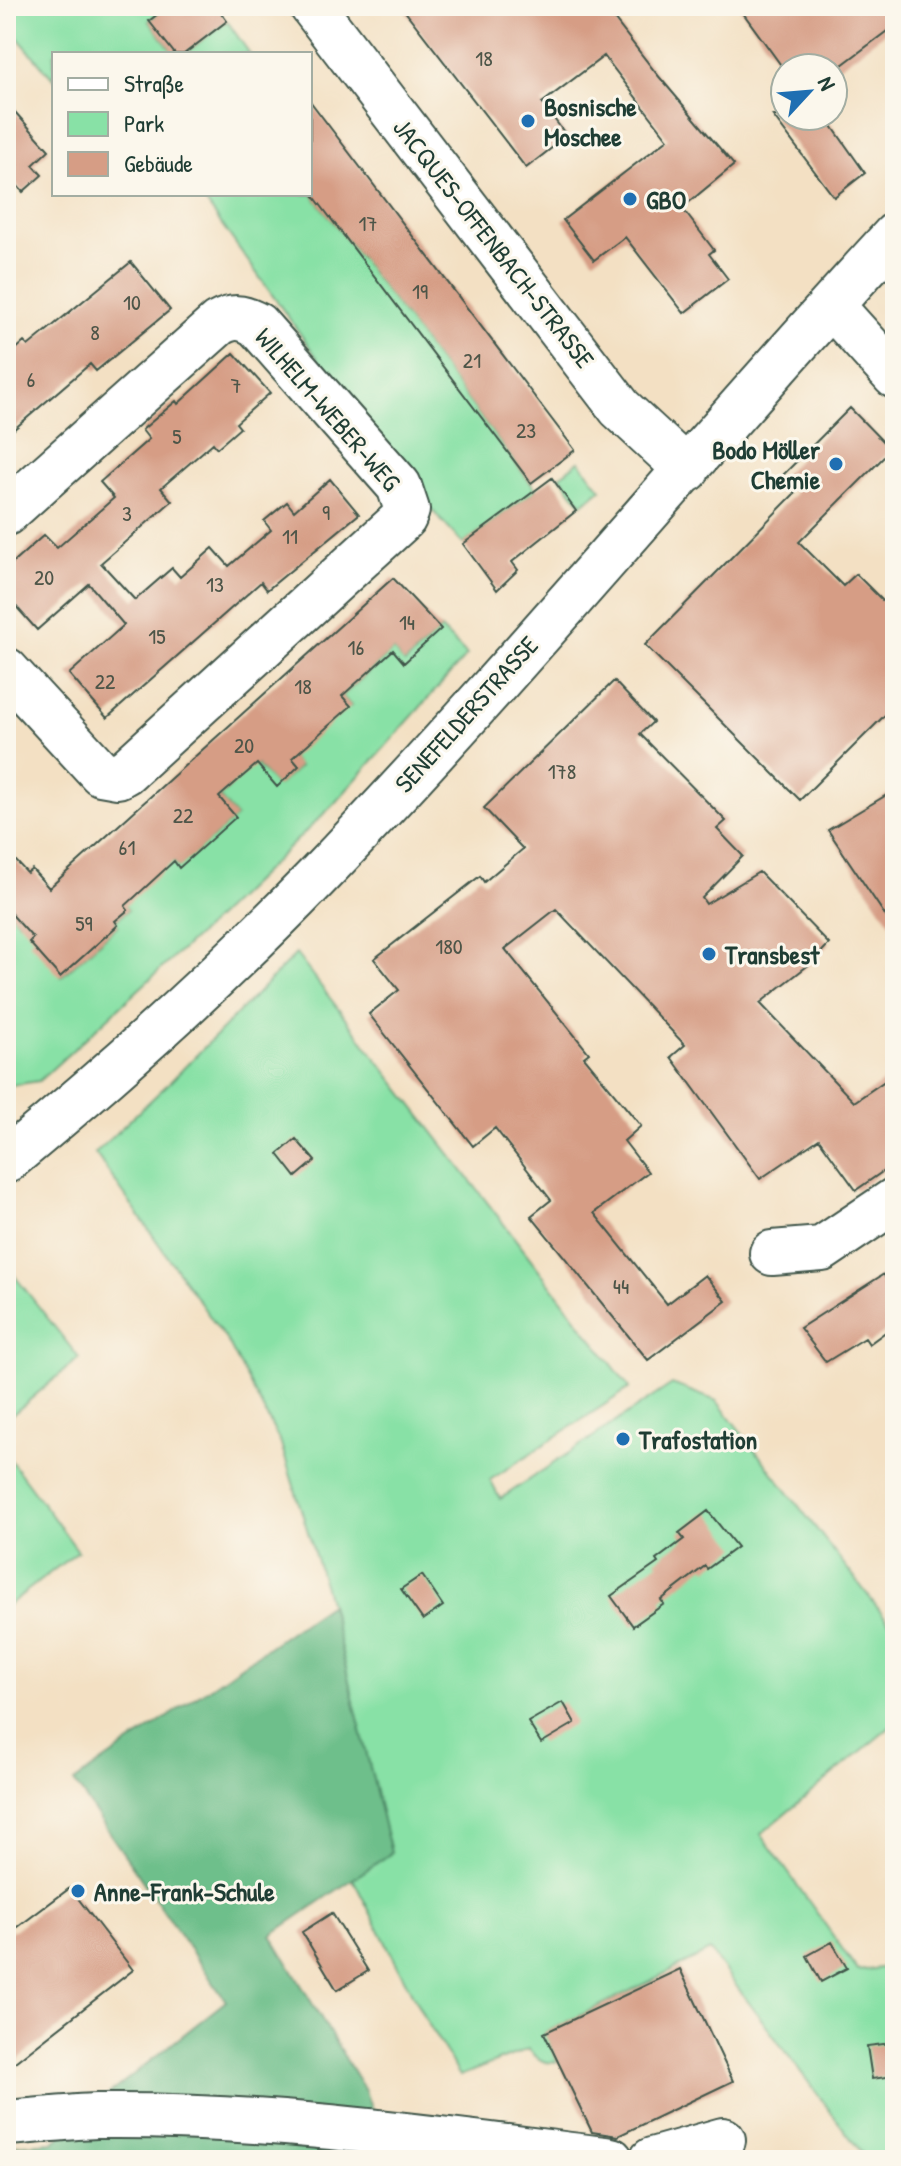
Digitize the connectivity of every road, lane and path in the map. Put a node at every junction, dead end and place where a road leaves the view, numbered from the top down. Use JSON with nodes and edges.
{"nodes":[{"id":1,"x":312,"y":6,"type":"edge"},
{"id":2,"x":895,"y":235,"type":"edge"},
{"id":3,"x":831,"y":305,"type":"junction"},
{"id":4,"x":895,"y":376,"type":"edge"},
{"id":5,"x":687,"y":470,"type":"junction"},
{"id":6,"x":6,"y":513,"type":"edge"},
{"id":7,"x":6,"y":670,"type":"edge"},
{"id":8,"x":6,"y":1161,"type":"edge"},
{"id":9,"x":895,"y":1200,"type":"edge"},
{"id":10,"x":772,"y":1253,"type":"dead end"},
{"id":11,"x":6,"y":2123,"type":"edge"},
{"id":12,"x":723,"y":2140,"type":"dead end"},
{"id":13,"x":611,"y":2160,"type":"edge"},
{"id":14,"x":652,"y":2160,"type":"edge"}],
"edges":[{"from":1,"to":5,"type":"street","name":"JACQUES-OFFENBACH-STRASSE"},
{"from":2,"to":3,"type":"street","name":"SENEFELDERSTRASSE"},
{"from":3,"to":4,"type":"street"},
{"from":3,"to":5,"type":"street","name":"SENEFELDERSTRASSE"},
{"from":5,"to":8,"type":"street","name":"SENEFELDERSTRASSE"},
{"from":6,"to":7,"type":"street","name":"WILHELM-WEBER-WEG"},
{"from":9,"to":10,"type":"street"},
{"from":11,"to":13,"type":"street"},
{"from":12,"to":14,"type":"street"}]}
